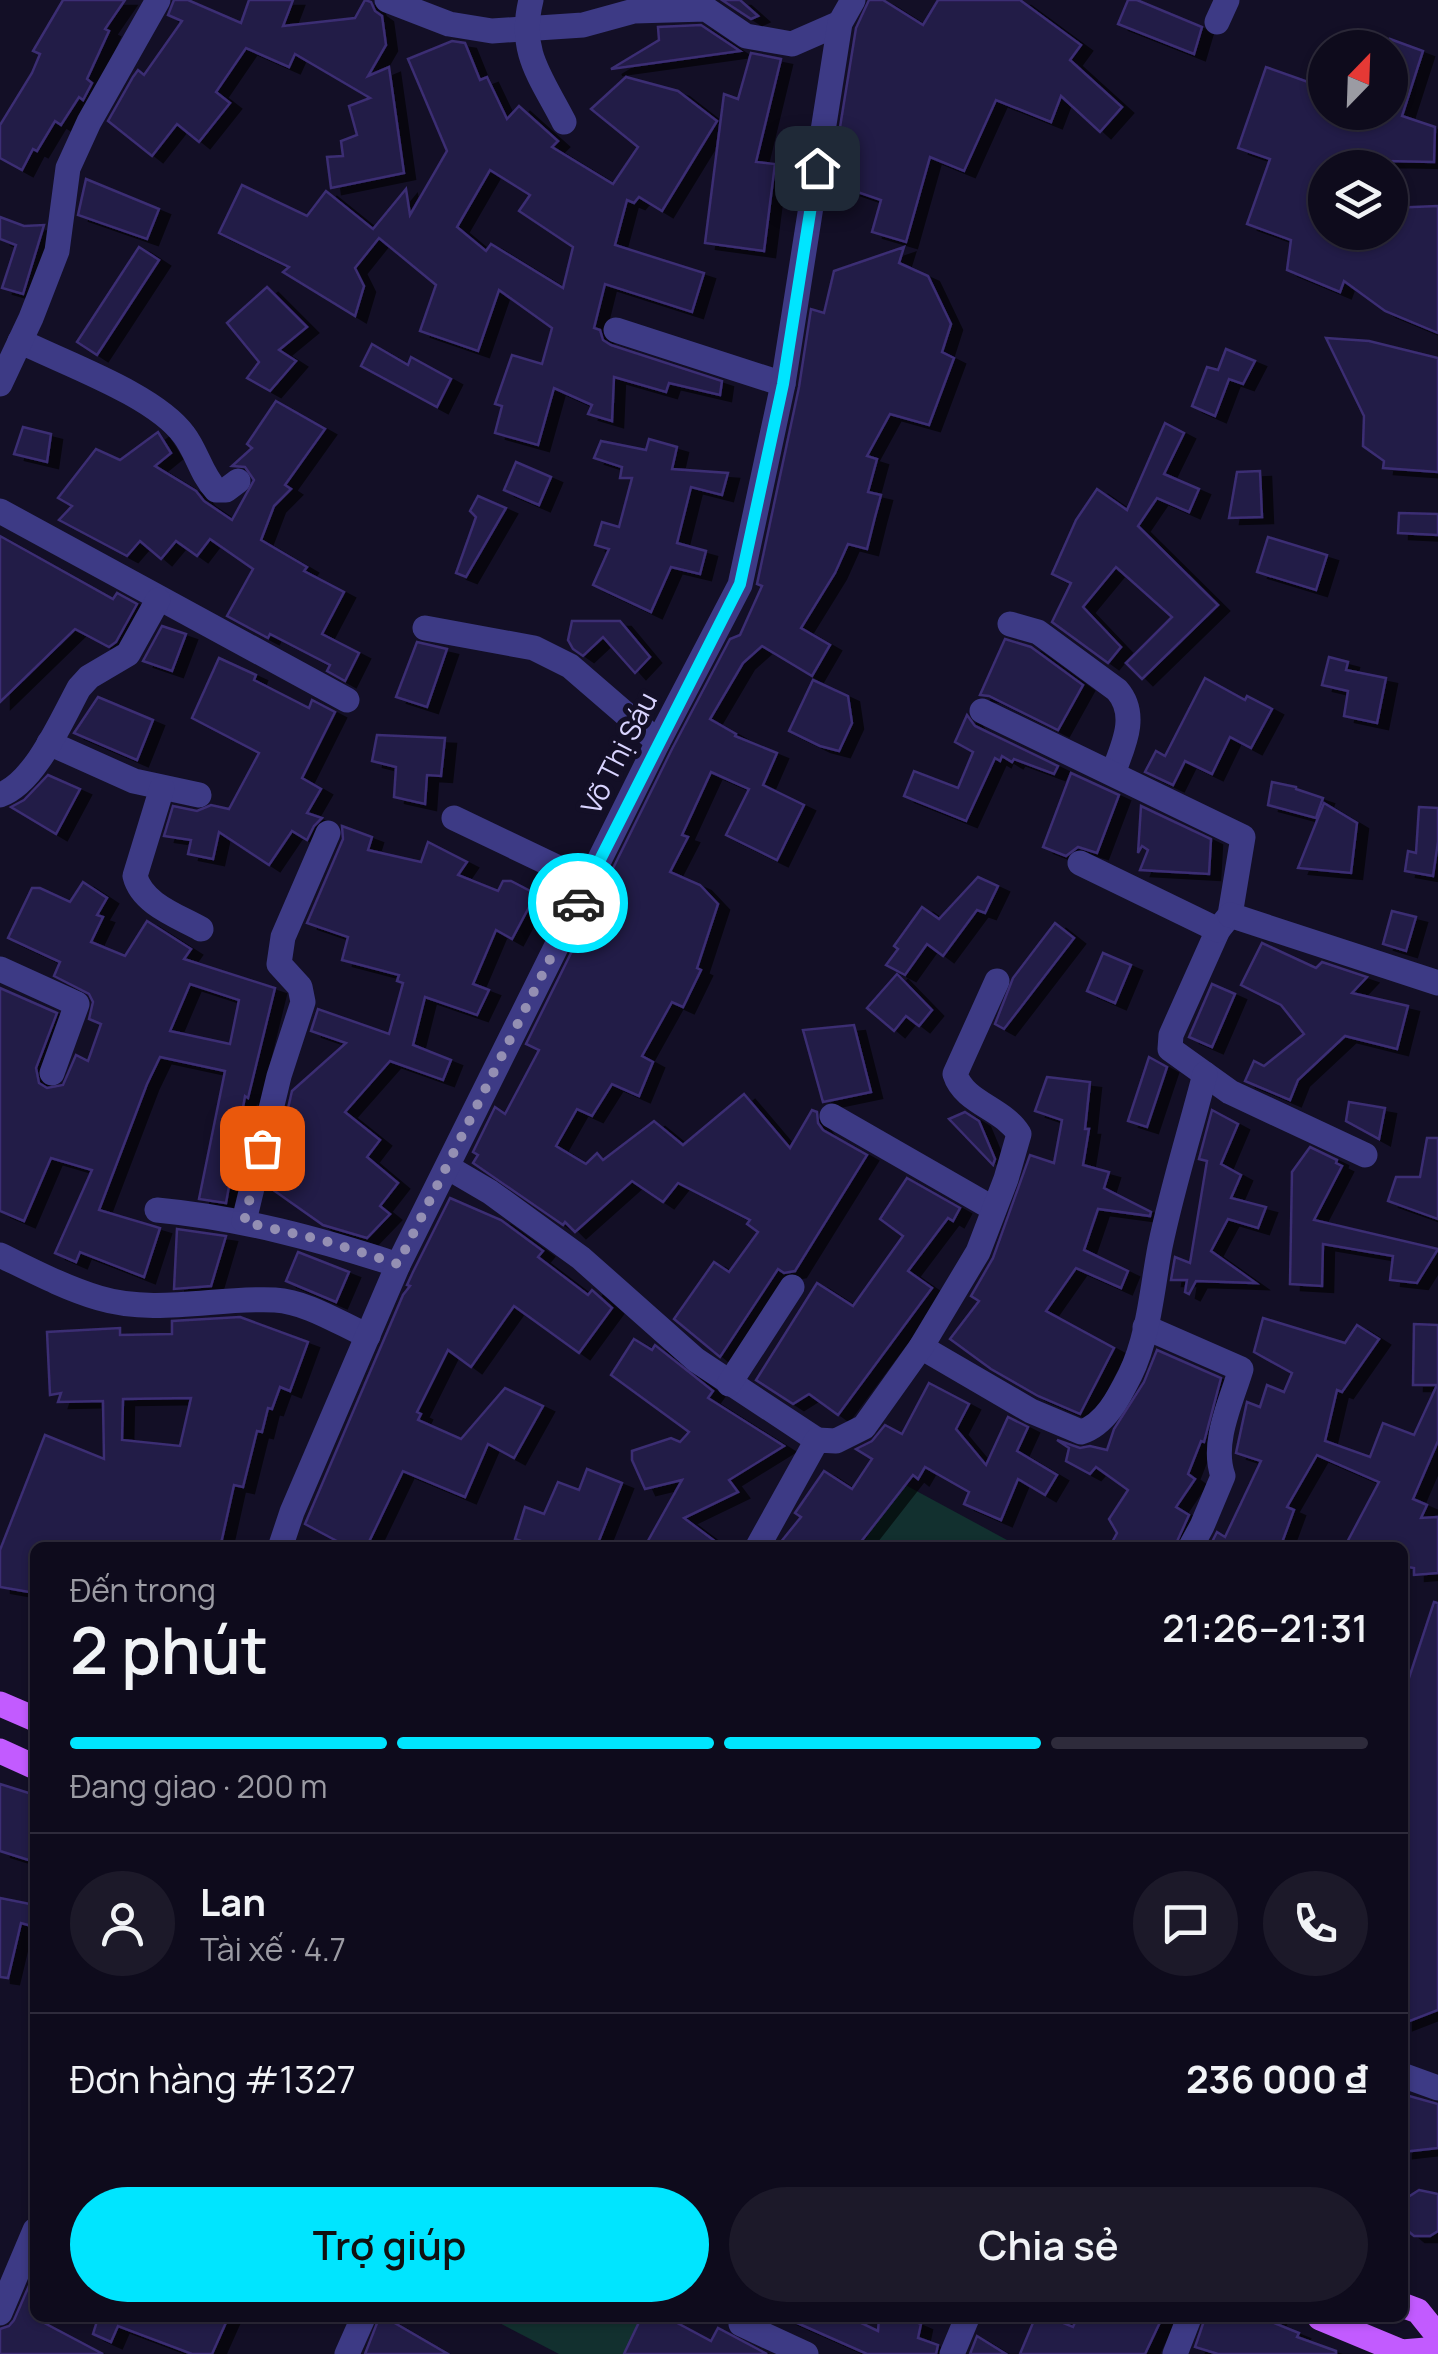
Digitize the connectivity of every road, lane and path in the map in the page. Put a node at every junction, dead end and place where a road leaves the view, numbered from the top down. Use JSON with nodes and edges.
{"nodes":[{"id":1,"x":158,"y":0,"type":"edge"},
{"id":2,"x":387,"y":0,"type":"edge"},
{"id":3,"x":531,"y":0,"type":"edge"},
{"id":4,"x":853,"y":0,"type":"edge"},
{"id":5,"x":840,"y":24,"type":"junction"},
{"id":6,"x":524,"y":28,"type":"junction"},
{"id":7,"x":564,"y":122,"type":"dead end"},
{"id":8,"x":616,"y":330,"type":"dead end"},
{"id":9,"x":20,"y":342,"type":"junction"},
{"id":10,"x":0,"y":384,"type":"edge"},
{"id":11,"x":783,"y":384,"type":"junction"},
{"id":12,"x":238,"y":481,"type":"dead end"},
{"id":13,"x":0,"y":512,"type":"edge"},
{"id":14,"x":158,"y":600,"type":"junction"},
{"id":15,"x":1010,"y":624,"type":"dead end"},
{"id":16,"x":425,"y":628,"type":"dead end"},
{"id":17,"x":348,"y":700,"type":"dead end"},
{"id":18,"x":982,"y":711,"type":"dead end"},
{"id":19,"x":658,"y":742,"type":"junction"},
{"id":20,"x":49,"y":743,"type":"junction"},
{"id":21,"x":1113,"y":773,"type":"junction"},
{"id":22,"x":162,"y":788,"type":"junction"},
{"id":23,"x":0,"y":795,"type":"edge"},
{"id":24,"x":199,"y":795,"type":"dead end"},
{"id":25,"x":454,"y":818,"type":"dead end"},
{"id":26,"x":328,"y":833,"type":"dead end"},
{"id":27,"x":1080,"y":864,"type":"dead end"},
{"id":28,"x":588,"y":882,"type":"junction"},
{"id":29,"x":1224,"y":922,"type":"junction"},
{"id":30,"x":200,"y":929,"type":"dead end"},
{"id":31,"x":0,"y":969,"type":"edge"},
{"id":32,"x":997,"y":982,"type":"dead end"},
{"id":33,"x":1438,"y":983,"type":"edge"},
{"id":34,"x":52,"y":1073,"type":"dead end"},
{"id":35,"x":1205,"y":1074,"type":"junction"},
{"id":36,"x":832,"y":1116,"type":"dead end"},
{"id":37,"x":1365,"y":1155,"type":"dead end"},
{"id":38,"x":449,"y":1168,"type":"junction"},
{"id":39,"x":994,"y":1209,"type":"junction"},
{"id":40,"x":157,"y":1210,"type":"dead end"},
{"id":41,"x":244,"y":1222,"type":"junction"},
{"id":42,"x":0,"y":1254,"type":"edge"},
{"id":43,"x":398,"y":1264,"type":"junction"},
{"id":44,"x":792,"y":1287,"type":"dead end"},
{"id":45,"x":1146,"y":1327,"type":"junction"},
{"id":46,"x":368,"y":1336,"type":"junction"},
{"id":47,"x":920,"y":1347,"type":"junction"},
{"id":48,"x":729,"y":1384,"type":"junction"},
{"id":49,"x":817,"y":1440,"type":"junction"},
{"id":50,"x":282,"y":1542,"type":"edge"},
{"id":51,"x":760,"y":1542,"type":"edge"},
{"id":52,"x":1193,"y":1542,"type":"edge"},
{"id":53,"x":0,"y":1704,"type":"edge"},
{"id":54,"x":30,"y":1718,"type":"edge"},
{"id":55,"x":0,"y":1751,"type":"edge"},
{"id":56,"x":30,"y":1765,"type":"edge"},
{"id":57,"x":1408,"y":2077,"type":"edge"},
{"id":58,"x":1438,"y":2088,"type":"edge"},
{"id":59,"x":30,"y":2242,"type":"edge"},
{"id":60,"x":1408,"y":2307,"type":"edge"},
{"id":61,"x":0,"y":2313,"type":"edge"},
{"id":62,"x":361,"y":2322,"type":"edge"},
{"id":63,"x":965,"y":2322,"type":"edge"},
{"id":64,"x":1187,"y":2322,"type":"edge"},
{"id":65,"x":1330,"y":2322,"type":"edge"},
{"id":66,"x":742,"y":2324,"type":"dead end"},
{"id":67,"x":1438,"y":2336,"type":"edge"},
{"id":68,"x":1438,"y":2349,"type":"edge"},
{"id":69,"x":347,"y":2354,"type":"edge"},
{"id":70,"x":806,"y":2354,"type":"edge"},
{"id":71,"x":952,"y":2354,"type":"edge"},
{"id":72,"x":1174,"y":2354,"type":"edge"}],
"edges":[{"from":1,"to":9,"type":"street"},
{"from":2,"to":6,"type":"street"},
{"from":3,"to":6,"type":"street"},
{"from":4,"to":5,"type":"street","name":"Võ Thị Sáu"},
{"from":5,"to":6,"type":"street"},
{"from":5,"to":11,"type":"street","name":"Võ Thị Sáu"},
{"from":6,"to":7,"type":"street"},
{"from":8,"to":11,"type":"street"},
{"from":9,"to":10,"type":"street"},
{"from":9,"to":12,"type":"street"},
{"from":11,"to":19,"type":"street","name":"Võ Thị Sáu"},
{"from":13,"to":14,"type":"street"},
{"from":14,"to":17,"type":"street"},
{"from":14,"to":20,"type":"street"},
{"from":15,"to":21,"type":"street"},
{"from":16,"to":19,"type":"street"},
{"from":18,"to":21,"type":"street"},
{"from":19,"to":28,"type":"street","name":"Võ Thị Sáu"},
{"from":20,"to":22,"type":"street"},
{"from":20,"to":23,"type":"street"},
{"from":21,"to":29,"type":"street"},
{"from":22,"to":24,"type":"street"},
{"from":22,"to":30,"type":"street"},
{"from":25,"to":28,"type":"street"},
{"from":26,"to":41,"type":"street"},
{"from":27,"to":29,"type":"street"},
{"from":28,"to":38,"type":"street","name":"Võ Thị Sáu"},
{"from":29,"to":33,"type":"street"},
{"from":29,"to":35,"type":"street"},
{"from":31,"to":34,"type":"street"},
{"from":32,"to":39,"type":"street"},
{"from":35,"to":37,"type":"street"},
{"from":35,"to":45,"type":"street"},
{"from":36,"to":39,"type":"street"},
{"from":38,"to":43,"type":"street","name":"Võ Thị Sáu"},
{"from":38,"to":48,"type":"street"},
{"from":39,"to":47,"type":"street"},
{"from":40,"to":41,"type":"street"},
{"from":41,"to":43,"type":"street"},
{"from":42,"to":46,"type":"street"},
{"from":43,"to":46,"type":"street","name":"Võ Thị Sáu"},
{"from":44,"to":48,"type":"street"},
{"from":45,"to":47,"type":"street"},
{"from":45,"to":52,"type":"street"},
{"from":46,"to":50,"type":"street","name":"Võ Thị Sáu"},
{"from":47,"to":49,"type":"street"},
{"from":48,"to":49,"type":"street"},
{"from":49,"to":51,"type":"street"},
{"from":53,"to":54,"type":"main road"},
{"from":55,"to":56,"type":"main road"},
{"from":57,"to":58,"type":"street"},
{"from":59,"to":61,"type":"street"},
{"from":60,"to":67,"type":"main road"},
{"from":62,"to":69,"type":"street"},
{"from":63,"to":71,"type":"street"},
{"from":64,"to":72,"type":"street"},
{"from":65,"to":68,"type":"main road"},
{"from":66,"to":70,"type":"street"}]}
